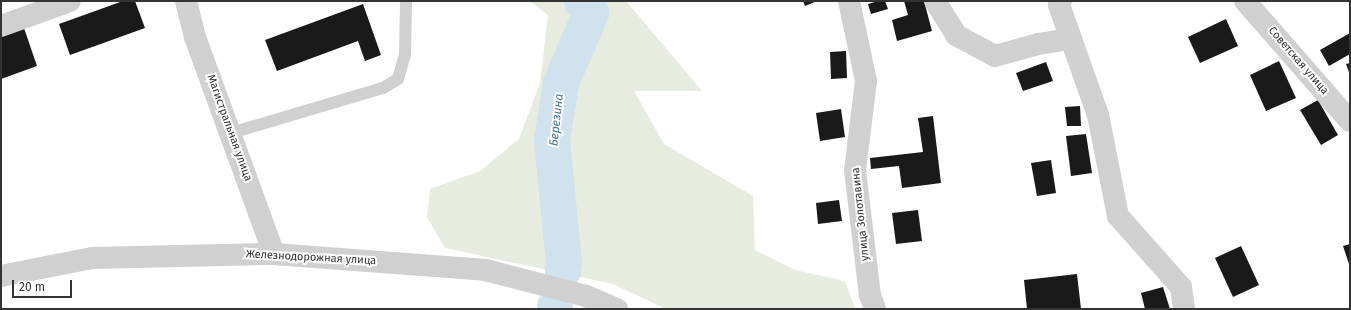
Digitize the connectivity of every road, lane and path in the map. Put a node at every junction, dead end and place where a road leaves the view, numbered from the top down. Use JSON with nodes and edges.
{"nodes":[{"id":1,"x":70,"y":1,"type":"edge"},
{"id":2,"x":186,"y":1,"type":"edge"},
{"id":3,"x":406,"y":1,"type":"edge"},
{"id":4,"x":849,"y":1,"type":"edge"},
{"id":5,"x":935,"y":1,"type":"edge"},
{"id":6,"x":1060,"y":1,"type":"edge"},
{"id":7,"x":1245,"y":1,"type":"edge"},
{"id":8,"x":1,"y":26,"type":"edge"},
{"id":9,"x":1071,"y":39,"type":"junction"},
{"id":10,"x":1350,"y":121,"type":"edge"},
{"id":11,"x":231,"y":133,"type":"junction"},
{"id":12,"x":274,"y":254,"type":"junction"},
{"id":13,"x":1,"y":276,"type":"edge"},
{"id":14,"x":617,"y":309,"type":"edge"},
{"id":15,"x":875,"y":309,"type":"edge"},
{"id":16,"x":1184,"y":309,"type":"edge"}],
"edges":[{"from":1,"to":8,"type":"street"},
{"from":2,"to":11,"type":"street","name":"Магистральная улица"},
{"from":3,"to":11,"type":"lane"},
{"from":4,"to":15,"type":"street","name":"улица Золотавина"},
{"from":5,"to":9,"type":"street"},
{"from":6,"to":9,"type":"street"},
{"from":7,"to":10,"type":"street","name":"Советская улица"},
{"from":9,"to":16,"type":"street"},
{"from":11,"to":12,"type":"street","name":"Магистральная улица"},
{"from":12,"to":13,"type":"street","name":"Железнодорожная улица"},
{"from":12,"to":14,"type":"street","name":"Железнодорожная улица"}]}
